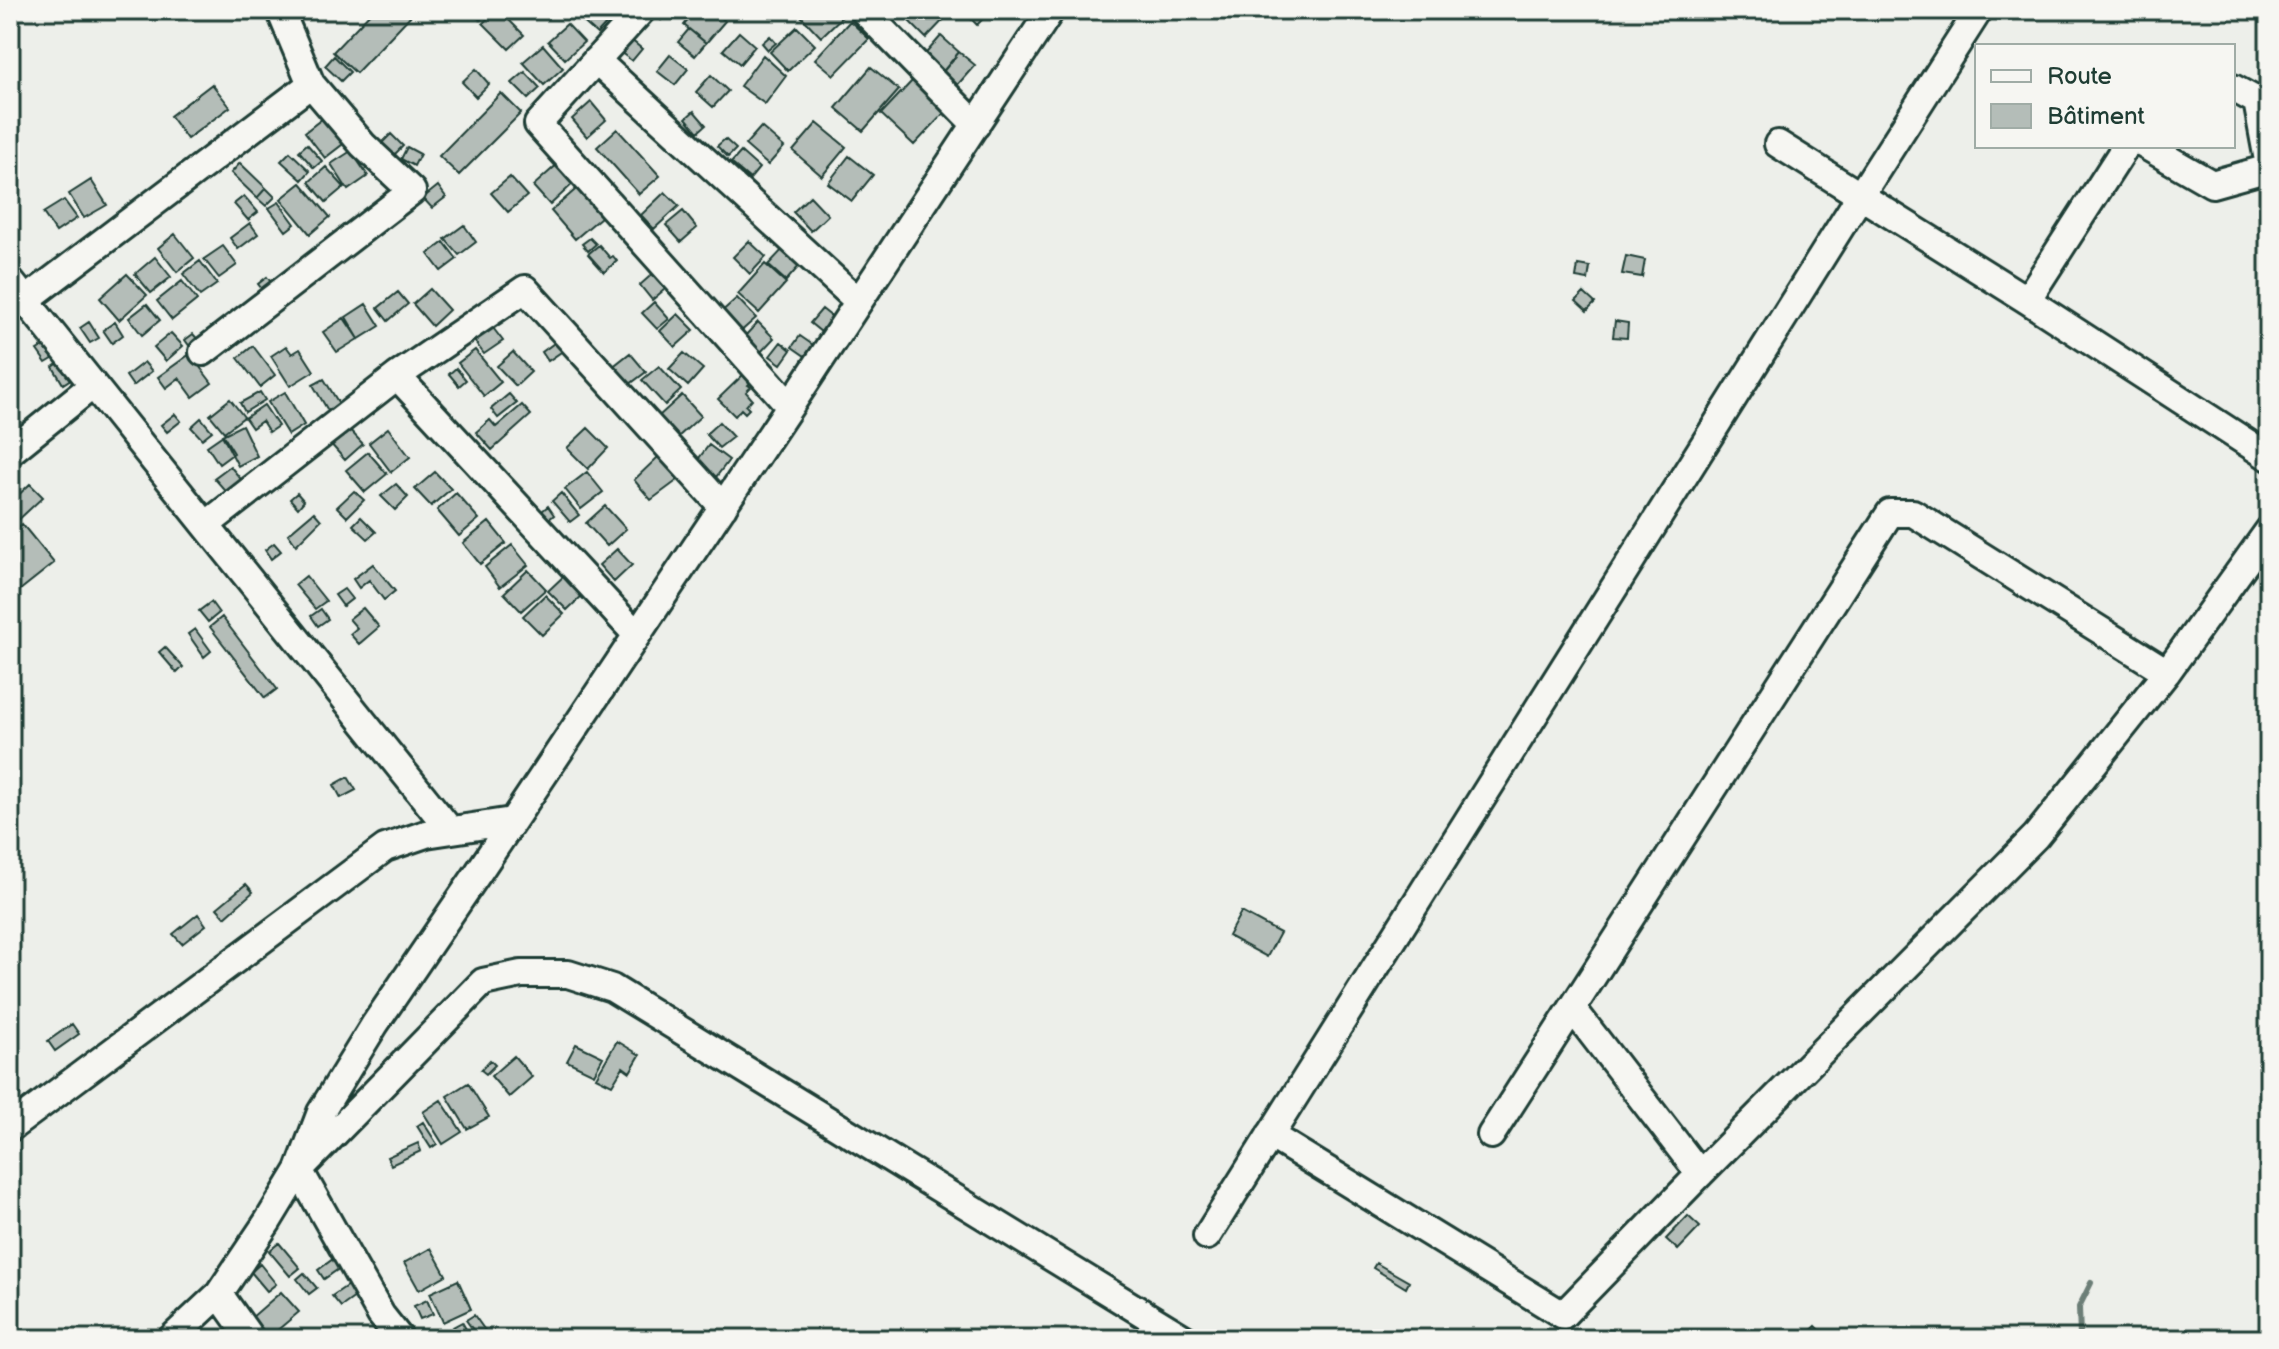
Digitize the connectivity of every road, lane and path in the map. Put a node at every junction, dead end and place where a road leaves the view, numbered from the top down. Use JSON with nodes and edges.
{"nodes":[{"id":1,"x":280,"y":10,"type":"edge"},
{"id":2,"x":642,"y":10,"type":"edge"},
{"id":3,"x":863,"y":10,"type":"edge"},
{"id":4,"x":1051,"y":10,"type":"edge"},
{"id":5,"x":1979,"y":10,"type":"edge"},
{"id":6,"x":596,"y":60,"type":"junction"},
{"id":7,"x":311,"y":84,"type":"junction"},
{"id":8,"x":2235,"y":89,"type":"edge"},
{"id":9,"x":976,"y":125,"type":"junction"},
{"id":10,"x":1778,"y":144,"type":"dead end"},
{"id":11,"x":2125,"y":148,"type":"edge"},
{"id":12,"x":2149,"y":148,"type":"edge"},
{"id":13,"x":2269,"y":167,"type":"edge"},
{"id":14,"x":1860,"y":196,"type":"junction"},
{"id":15,"x":18,"y":290,"type":"edge"},
{"id":16,"x":2027,"y":300,"type":"junction"},
{"id":17,"x":858,"y":301,"type":"junction"},
{"id":18,"x":203,"y":352,"type":"dead end"},
{"id":19,"x":397,"y":376,"type":"junction"},
{"id":20,"x":93,"y":385,"type":"junction"},
{"id":21,"x":790,"y":406,"type":"junction"},
{"id":22,"x":10,"y":452,"type":"edge"},
{"id":23,"x":2269,"y":457,"type":"edge"},
{"id":24,"x":723,"y":507,"type":"junction"},
{"id":25,"x":206,"y":525,"type":"junction"},
{"id":26,"x":2269,"y":530,"type":"edge"},
{"id":27,"x":637,"y":635,"type":"junction"},
{"id":28,"x":2167,"y":672,"type":"junction"},
{"id":29,"x":512,"y":821,"type":"junction"},
{"id":30,"x":450,"y":830,"type":"junction"},
{"id":31,"x":1573,"y":1009,"type":"junction"},
{"id":32,"x":10,"y":1128,"type":"edge"},
{"id":33,"x":1270,"y":1135,"type":"junction"},
{"id":34,"x":1491,"y":1135,"type":"dead end"},
{"id":35,"x":299,"y":1170,"type":"junction"},
{"id":36,"x":1700,"y":1174,"type":"junction"},
{"id":37,"x":1207,"y":1236,"type":"dead end"},
{"id":38,"x":219,"y":1294,"type":"junction"},
{"id":39,"x":171,"y":1339,"type":"edge"},
{"id":40,"x":251,"y":1339,"type":"edge"},
{"id":41,"x":400,"y":1339,"type":"edge"},
{"id":42,"x":1185,"y":1339,"type":"edge"}],
"edges":[{"from":1,"to":7,"type":"street"},
{"from":2,"to":6,"type":"street"},
{"from":3,"to":9,"type":"street"},
{"from":4,"to":9,"type":"street"},
{"from":5,"to":14,"type":"street"},
{"from":6,"to":17,"type":"street"},
{"from":6,"to":21,"type":"street"},
{"from":7,"to":15,"type":"street"},
{"from":7,"to":18,"type":"street"},
{"from":8,"to":13,"type":"street"},
{"from":9,"to":17,"type":"street"},
{"from":10,"to":14,"type":"street"},
{"from":11,"to":16,"type":"street"},
{"from":12,"to":13,"type":"street"},
{"from":14,"to":16,"type":"street"},
{"from":14,"to":33,"type":"street"},
{"from":15,"to":20,"type":"street"},
{"from":16,"to":23,"type":"street"},
{"from":17,"to":21,"type":"street"},
{"from":19,"to":24,"type":"street"},
{"from":19,"to":25,"type":"street"},
{"from":19,"to":27,"type":"street"},
{"from":20,"to":22,"type":"street"},
{"from":20,"to":25,"type":"street"},
{"from":21,"to":24,"type":"street"},
{"from":24,"to":27,"type":"street"},
{"from":25,"to":30,"type":"street"},
{"from":26,"to":28,"type":"street"},
{"from":27,"to":29,"type":"street"},
{"from":28,"to":31,"type":"street"},
{"from":28,"to":36,"type":"street"},
{"from":29,"to":30,"type":"street"},
{"from":29,"to":35,"type":"street"},
{"from":30,"to":32,"type":"street"},
{"from":31,"to":34,"type":"street"},
{"from":31,"to":36,"type":"street"},
{"from":33,"to":36,"type":"street"},
{"from":33,"to":37,"type":"street"},
{"from":35,"to":38,"type":"street"},
{"from":35,"to":41,"type":"street"},
{"from":35,"to":42,"type":"street"},
{"from":38,"to":39,"type":"street"},
{"from":38,"to":40,"type":"street"}]}
